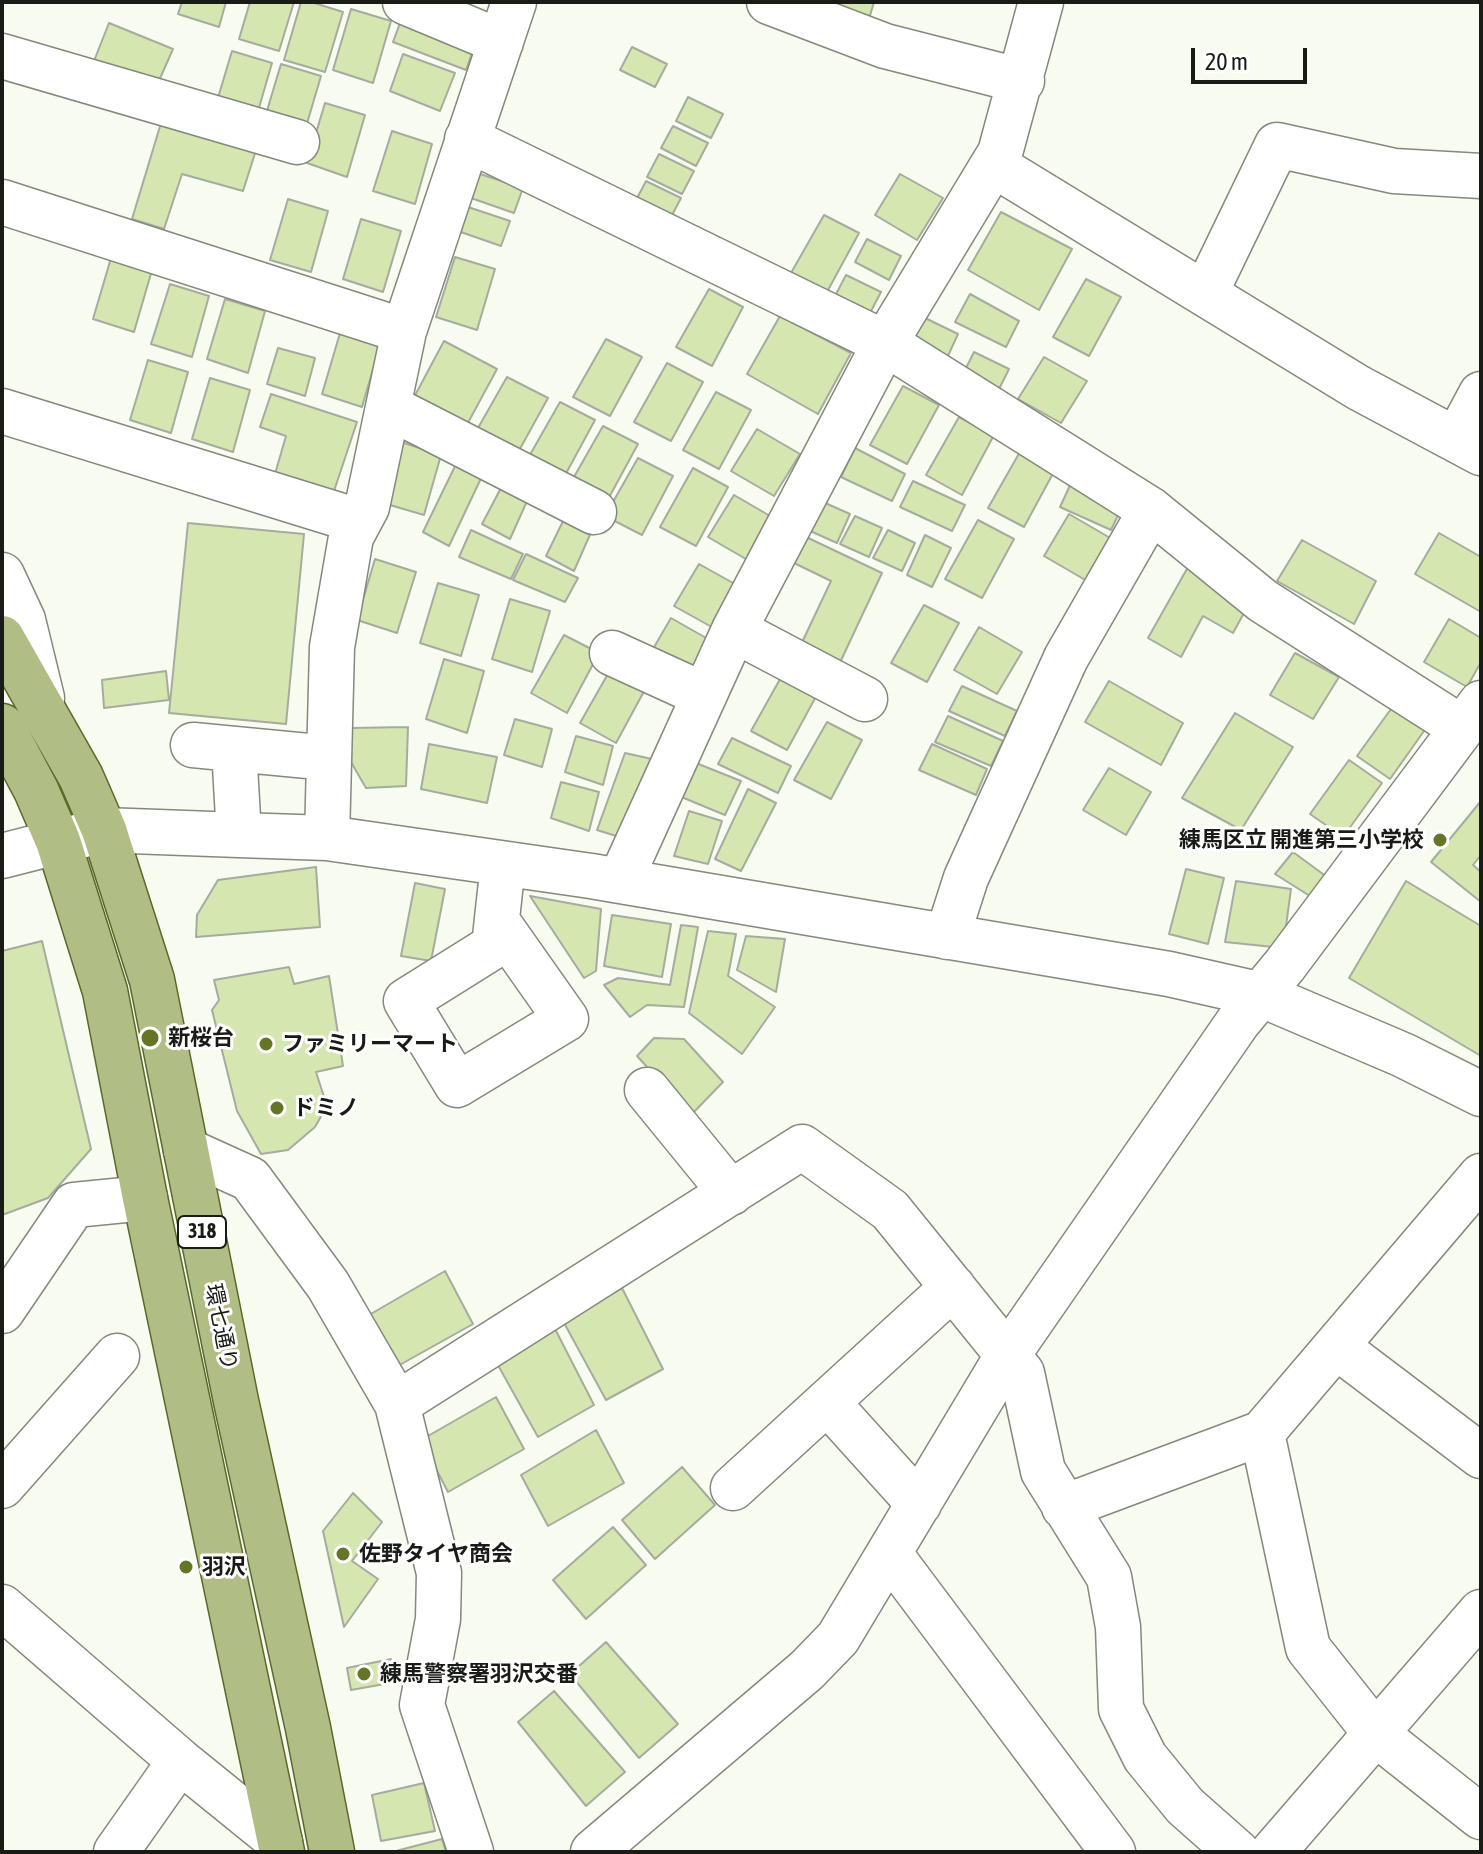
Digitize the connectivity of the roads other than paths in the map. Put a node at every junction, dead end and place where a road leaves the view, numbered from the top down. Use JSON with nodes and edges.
{"nodes":[{"id":1,"x":405,"y":2,"type":"edge"},
{"id":2,"x":769,"y":2,"type":"edge"},
{"id":3,"x":1041,"y":2,"type":"edge"},
{"id":4,"x":508,"y":22,"type":"edge"},
{"id":5,"x":2,"y":56,"type":"edge"},
{"id":6,"x":1022,"y":81,"type":"junction"},
{"id":7,"x":467,"y":139,"type":"junction"},
{"id":8,"x":297,"y":142,"type":"dead end"},
{"id":9,"x":994,"y":165,"type":"junction"},
{"id":10,"x":1481,"y":176,"type":"edge"},
{"id":11,"x":2,"y":202,"type":"edge"},
{"id":12,"x":1206,"y":292,"type":"junction"},
{"id":13,"x":404,"y":331,"type":"junction"},
{"id":14,"x":885,"y":343,"type":"junction"},
{"id":15,"x":1481,"y":394,"type":"edge"},
{"id":16,"x":389,"y":407,"type":"junction"},
{"id":17,"x":2,"y":411,"type":"edge"},
{"id":18,"x":1469,"y":446,"type":"edge"},
{"id":19,"x":1151,"y":510,"type":"junction"},
{"id":20,"x":594,"y":512,"type":"dead end"},
{"id":21,"x":358,"y":521,"type":"junction"},
{"id":22,"x":2,"y":575,"type":"edge"},
{"id":23,"x":734,"y":630,"type":"junction"},
{"id":24,"x":2,"y":638,"type":"edge"},
{"id":25,"x":612,"y":653,"type":"dead end"},
{"id":26,"x":704,"y":695,"type":"junction"},
{"id":27,"x":865,"y":699,"type":"dead end"},
{"id":28,"x":45,"y":713,"type":"junction"},
{"id":29,"x":1472,"y":715,"type":"edge"},
{"id":30,"x":4,"y":732,"type":"edge"},
{"id":31,"x":329,"y":758,"type":"junction"},
{"id":32,"x":104,"y":830,"type":"junction"},
{"id":33,"x":239,"y":835,"type":"junction"},
{"id":34,"x":327,"y":838,"type":"junction"},
{"id":35,"x":58,"y":841,"type":"junction"},
{"id":36,"x":2,"y":856,"type":"edge"},
{"id":37,"x":503,"y":864,"type":"junction"},
{"id":38,"x":620,"y":881,"type":"junction"},
{"id":39,"x":497,"y":921,"type":"dead end"},
{"id":40,"x":947,"y":937,"type":"junction"},
{"id":41,"x":1262,"y":995,"type":"junction"},
{"id":42,"x":647,"y":1090,"type":"dead end"},
{"id":43,"x":1481,"y":1094,"type":"edge"},
{"id":44,"x":186,"y":1150,"type":"junction"},
{"id":45,"x":1481,"y":1176,"type":"edge"},
{"id":46,"x":731,"y":1193,"type":"junction"},
{"id":47,"x":145,"y":1198,"type":"junction"},
{"id":48,"x":953,"y":1287,"type":"junction"},
{"id":49,"x":2,"y":1311,"type":"edge"},
{"id":50,"x":1337,"y":1347,"type":"junction"},
{"id":51,"x":117,"y":1356,"type":"dead end"},
{"id":52,"x":1007,"y":1356,"type":"junction"},
{"id":53,"x":827,"y":1402,"type":"junction"},
{"id":54,"x":397,"y":1404,"type":"junction"},
{"id":55,"x":1262,"y":1433,"type":"junction"},
{"id":56,"x":1481,"y":1456,"type":"edge"},
{"id":57,"x":2,"y":1486,"type":"edge"},
{"id":58,"x":733,"y":1488,"type":"dead end"},
{"id":59,"x":919,"y":1504,"type":"junction"},
{"id":60,"x":1064,"y":1507,"type":"junction"},
{"id":61,"x":889,"y":1553,"type":"junction"},
{"id":62,"x":2,"y":1607,"type":"edge"},
{"id":63,"x":1481,"y":1612,"type":"edge"},
{"id":64,"x":1376,"y":1734,"type":"junction"},
{"id":65,"x":180,"y":1761,"type":"junction"},
{"id":66,"x":1481,"y":1817,"type":"edge"},
{"id":67,"x":281,"y":1847,"type":"edge"},
{"id":68,"x":116,"y":1852,"type":"edge"},
{"id":69,"x":332,"y":1852,"type":"edge"},
{"id":70,"x":471,"y":1852,"type":"edge"},
{"id":71,"x":593,"y":1852,"type":"edge"},
{"id":72,"x":1113,"y":1852,"type":"edge"},
{"id":73,"x":1237,"y":1852,"type":"edge"},
{"id":74,"x":1273,"y":1852,"type":"edge"}],
"edges":[{"from":1,"to":4,"type":"street"},
{"from":2,"to":6,"type":"street"},
{"from":3,"to":6,"type":"street"},
{"from":4,"to":7,"type":"street"},
{"from":5,"to":8,"type":"street"},
{"from":6,"to":9,"type":"street"},
{"from":7,"to":13,"type":"street"},
{"from":7,"to":14,"type":"street"},
{"from":9,"to":12,"type":"street"},
{"from":9,"to":14,"type":"street"},
{"from":10,"to":12,"type":"street"},
{"from":11,"to":13,"type":"street"},
{"from":12,"to":18,"type":"street"},
{"from":13,"to":16,"type":"street"},
{"from":14,"to":19,"type":"street"},
{"from":14,"to":23,"type":"street"},
{"from":15,"to":18,"type":"street"},
{"from":16,"to":20,"type":"street"},
{"from":16,"to":21,"type":"street"},
{"from":17,"to":21,"type":"street"},
{"from":19,"to":29,"type":"street"},
{"from":19,"to":40,"type":"street"},
{"from":21,"to":31,"type":"street"},
{"from":22,"to":28,"type":"street"},
{"from":23,"to":26,"type":"street"},
{"from":23,"to":27,"type":"street"},
{"from":24,"to":28,"type":"main road","name":"環七通り","number":"318"},
{"from":25,"to":26,"type":"street"},
{"from":26,"to":38,"type":"street"},
{"from":28,"to":32,"type":"main road","name":"環七通り","number":"318"},
{"from":29,"to":41,"type":"street"},
{"from":30,"to":35,"type":"main road","name":"環七通り","number":"318"},
{"from":31,"to":33,"type":"street"},
{"from":31,"to":34,"type":"street"},
{"from":32,"to":33,"type":"street"},
{"from":32,"to":35,"type":"street"},
{"from":32,"to":44,"type":"main road","name":"環七通り","number":"318"},
{"from":33,"to":34,"type":"street"},
{"from":34,"to":37,"type":"street"},
{"from":35,"to":36,"type":"street"},
{"from":35,"to":47,"type":"main road","name":"環七通り","number":"318"},
{"from":37,"to":38,"type":"street"},
{"from":37,"to":39,"type":"street"},
{"from":38,"to":40,"type":"street"},
{"from":40,"to":41,"type":"street"},
{"from":41,"to":43,"type":"street"},
{"from":41,"to":52,"type":"street"},
{"from":42,"to":46,"type":"street"},
{"from":44,"to":54,"type":"street"},
{"from":44,"to":69,"type":"main road","name":"環七通り","number":"318"},
{"from":45,"to":50,"type":"street"},
{"from":46,"to":48,"type":"street"},
{"from":46,"to":54,"type":"street"},
{"from":47,"to":49,"type":"street"},
{"from":47,"to":67,"type":"main road","name":"環七通り","number":"318"},
{"from":48,"to":52,"type":"street"},
{"from":48,"to":53,"type":"street"},
{"from":50,"to":55,"type":"street"},
{"from":50,"to":56,"type":"street"},
{"from":51,"to":57,"type":"street"},
{"from":52,"to":59,"type":"street"},
{"from":52,"to":60,"type":"street"},
{"from":53,"to":58,"type":"street"},
{"from":53,"to":59,"type":"street"},
{"from":54,"to":70,"type":"street"},
{"from":55,"to":60,"type":"street"},
{"from":55,"to":64,"type":"street"},
{"from":59,"to":61,"type":"street"},
{"from":60,"to":73,"type":"street"},
{"from":61,"to":71,"type":"street"},
{"from":61,"to":72,"type":"street"},
{"from":62,"to":65,"type":"street"},
{"from":63,"to":64,"type":"street"},
{"from":64,"to":66,"type":"street"},
{"from":64,"to":74,"type":"street"},
{"from":65,"to":67,"type":"street"},
{"from":65,"to":68,"type":"street"}]}
